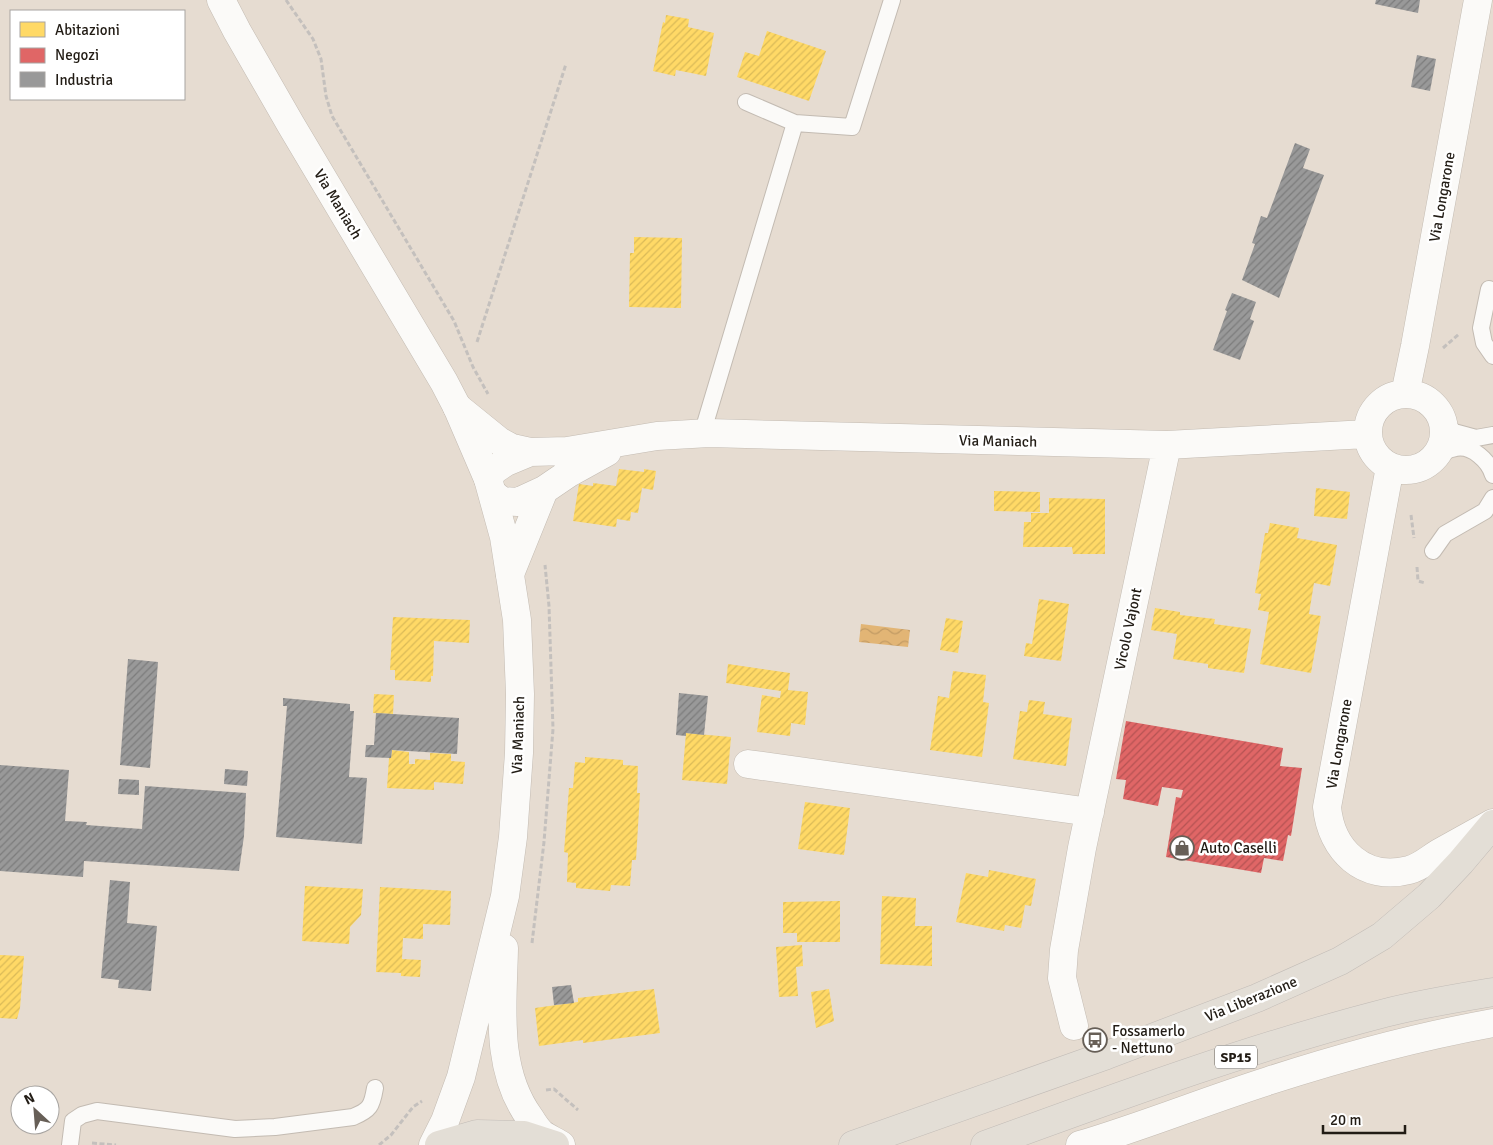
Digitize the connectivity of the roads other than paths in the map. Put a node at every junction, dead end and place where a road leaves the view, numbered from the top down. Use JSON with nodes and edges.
{"nodes":[{"id":1,"x":221,"y":0,"type":"edge"},
{"id":2,"x":892,"y":0,"type":"edge"},
{"id":3,"x":1478,"y":0,"type":"edge"},
{"id":4,"x":746,"y":102,"type":"dead end"},
{"id":5,"x":796,"y":123,"type":"junction"},
{"id":6,"x":1488,"y":289,"type":"dead end"},
{"id":7,"x":1493,"y":356,"type":"edge"},
{"id":8,"x":1405,"y":394,"type":"junction"},
{"id":9,"x":457,"y":408,"type":"junction"},
{"id":10,"x":1442,"y":421,"type":"junction"},
{"id":11,"x":702,"y":434,"type":"junction"},
{"id":12,"x":1367,"y":434,"type":"junction"},
{"id":13,"x":1493,"y":435,"type":"edge"},
{"id":14,"x":628,"y":440,"type":"junction"},
{"id":15,"x":1167,"y":445,"type":"junction"},
{"id":16,"x":530,"y":452,"type":"junction"},
{"id":17,"x":1434,"y":458,"type":"junction"},
{"id":18,"x":1390,"y":467,"type":"junction"},
{"id":19,"x":1493,"y":475,"type":"edge"},
{"id":20,"x":490,"y":487,"type":"junction"},
{"id":21,"x":544,"y":490,"type":"junction"},
{"id":22,"x":1493,"y":498,"type":"edge"},
{"id":23,"x":1433,"y":551,"type":"dead end"},
{"id":24,"x":510,"y":574,"type":"junction"},
{"id":25,"x":748,"y":764,"type":"dead end"},
{"id":26,"x":1090,"y":812,"type":"junction"},
{"id":27,"x":1493,"y":824,"type":"edge"},
{"id":28,"x":505,"y":896,"type":"junction"},
{"id":29,"x":1493,"y":992,"type":"edge"},
{"id":30,"x":1493,"y":1024,"type":"edge"},
{"id":31,"x":1074,"y":1026,"type":"dead end"},
{"id":32,"x":375,"y":1088,"type":"dead end"},
{"id":33,"x":70,"y":1145,"type":"edge"},
{"id":34,"x":433,"y":1145,"type":"edge"},
{"id":35,"x":439,"y":1145,"type":"edge"},
{"id":36,"x":555,"y":1145,"type":"edge"},
{"id":37,"x":561,"y":1145,"type":"edge"},
{"id":38,"x":853,"y":1145,"type":"edge"},
{"id":39,"x":985,"y":1145,"type":"edge"},
{"id":40,"x":1080,"y":1145,"type":"edge"}],
"edges":[{"from":1,"to":9,"type":"street","name":"Via Maniach"},
{"from":2,"to":5,"type":"lane"},
{"from":3,"to":8,"type":"street","name":"Via Longarone"},
{"from":4,"to":5,"type":"lane"},
{"from":5,"to":11,"type":"lane"},
{"from":6,"to":7,"type":"lane"},
{"from":8,"to":10,"type":"street"},
{"from":8,"to":12,"type":"street"},
{"from":9,"to":16,"type":"street","name":"Via Maniach"},
{"from":9,"to":20,"type":"street","name":"Via Maniach"},
{"from":10,"to":13,"type":"lane"},
{"from":10,"to":17,"type":"street"},
{"from":11,"to":14,"type":"street","name":"Via Maniach"},
{"from":11,"to":15,"type":"street","name":"Via Maniach"},
{"from":12,"to":15,"type":"street","name":"Via Maniach"},
{"from":12,"to":18,"type":"street"},
{"from":14,"to":16,"type":"street","name":"Via Maniach"},
{"from":14,"to":21,"type":"street","name":"Via Maniach"},
{"from":15,"to":26,"type":"street","name":"Vicolo Vajont"},
{"from":16,"to":20,"type":"street","name":"Via Maniach"},
{"from":17,"to":18,"type":"street"},
{"from":17,"to":19,"type":"lane"},
{"from":18,"to":27,"type":"street","name":"Via Longarone"},
{"from":20,"to":21,"type":"street","name":"Via Maniach"},
{"from":20,"to":24,"type":"street","name":"Via Maniach"},
{"from":21,"to":24,"type":"street","name":"Via Maniach"},
{"from":22,"to":23,"type":"lane"},
{"from":24,"to":28,"type":"street","name":"Via Maniach"},
{"from":25,"to":26,"type":"street"},
{"from":26,"to":31,"type":"street","name":"Vicolo Vajont"},
{"from":27,"to":38,"type":"main road","name":"Via Liberazione"},
{"from":28,"to":34,"type":"street","name":"Via Maniach"},
{"from":28,"to":37,"type":"street","name":"Via Maniach"},
{"from":29,"to":39,"type":"main road","number":"SP15"},
{"from":30,"to":40,"type":"street"},
{"from":32,"to":33,"type":"lane"},
{"from":35,"to":36,"type":"main road"}]}
